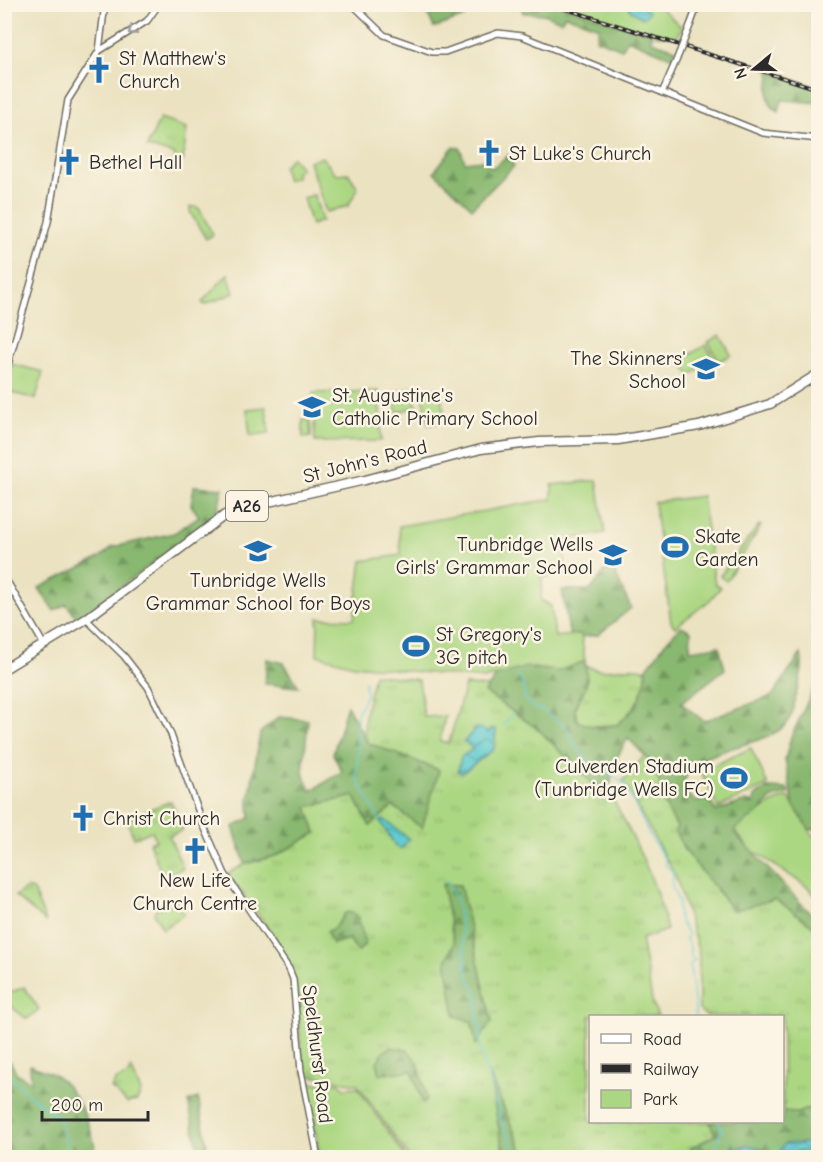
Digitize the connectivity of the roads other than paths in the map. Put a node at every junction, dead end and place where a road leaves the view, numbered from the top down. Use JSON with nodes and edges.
{"nodes":[{"id":1,"x":105,"y":4,"type":"edge"},
{"id":2,"x":159,"y":4,"type":"edge"},
{"id":3,"x":352,"y":4,"type":"edge"},
{"id":4,"x":698,"y":4,"type":"edge"},
{"id":5,"x":99,"y":51,"type":"junction"},
{"id":6,"x":662,"y":93,"type":"junction"},
{"id":7,"x":819,"y":139,"type":"edge"},
{"id":8,"x":819,"y":374,"type":"edge"},
{"id":9,"x":4,"y":379,"type":"edge"},
{"id":10,"x":4,"y":576,"type":"edge"},
{"id":11,"x":86,"y":619,"type":"junction"},
{"id":12,"x":45,"y":646,"type":"junction"},
{"id":13,"x":4,"y":669,"type":"edge"},
{"id":14,"x":318,"y":1158,"type":"edge"}],
"edges":[{"from":1,"to":5,"type":"street"},
{"from":2,"to":5,"type":"street","one_way":true},
{"from":3,"to":6,"type":"street"},
{"from":4,"to":6,"type":"street","bridge":true},
{"from":5,"to":9,"type":"street"},
{"from":6,"to":7,"type":"street"},
{"from":8,"to":11,"type":"highway","name":"St John's Road","number":"A26"},
{"from":10,"to":12,"type":"street"},
{"from":11,"to":12,"type":"highway","number":"A26"},
{"from":11,"to":14,"type":"street","name":"Speldhurst Road"},
{"from":12,"to":13,"type":"highway","number":"A26"}]}
